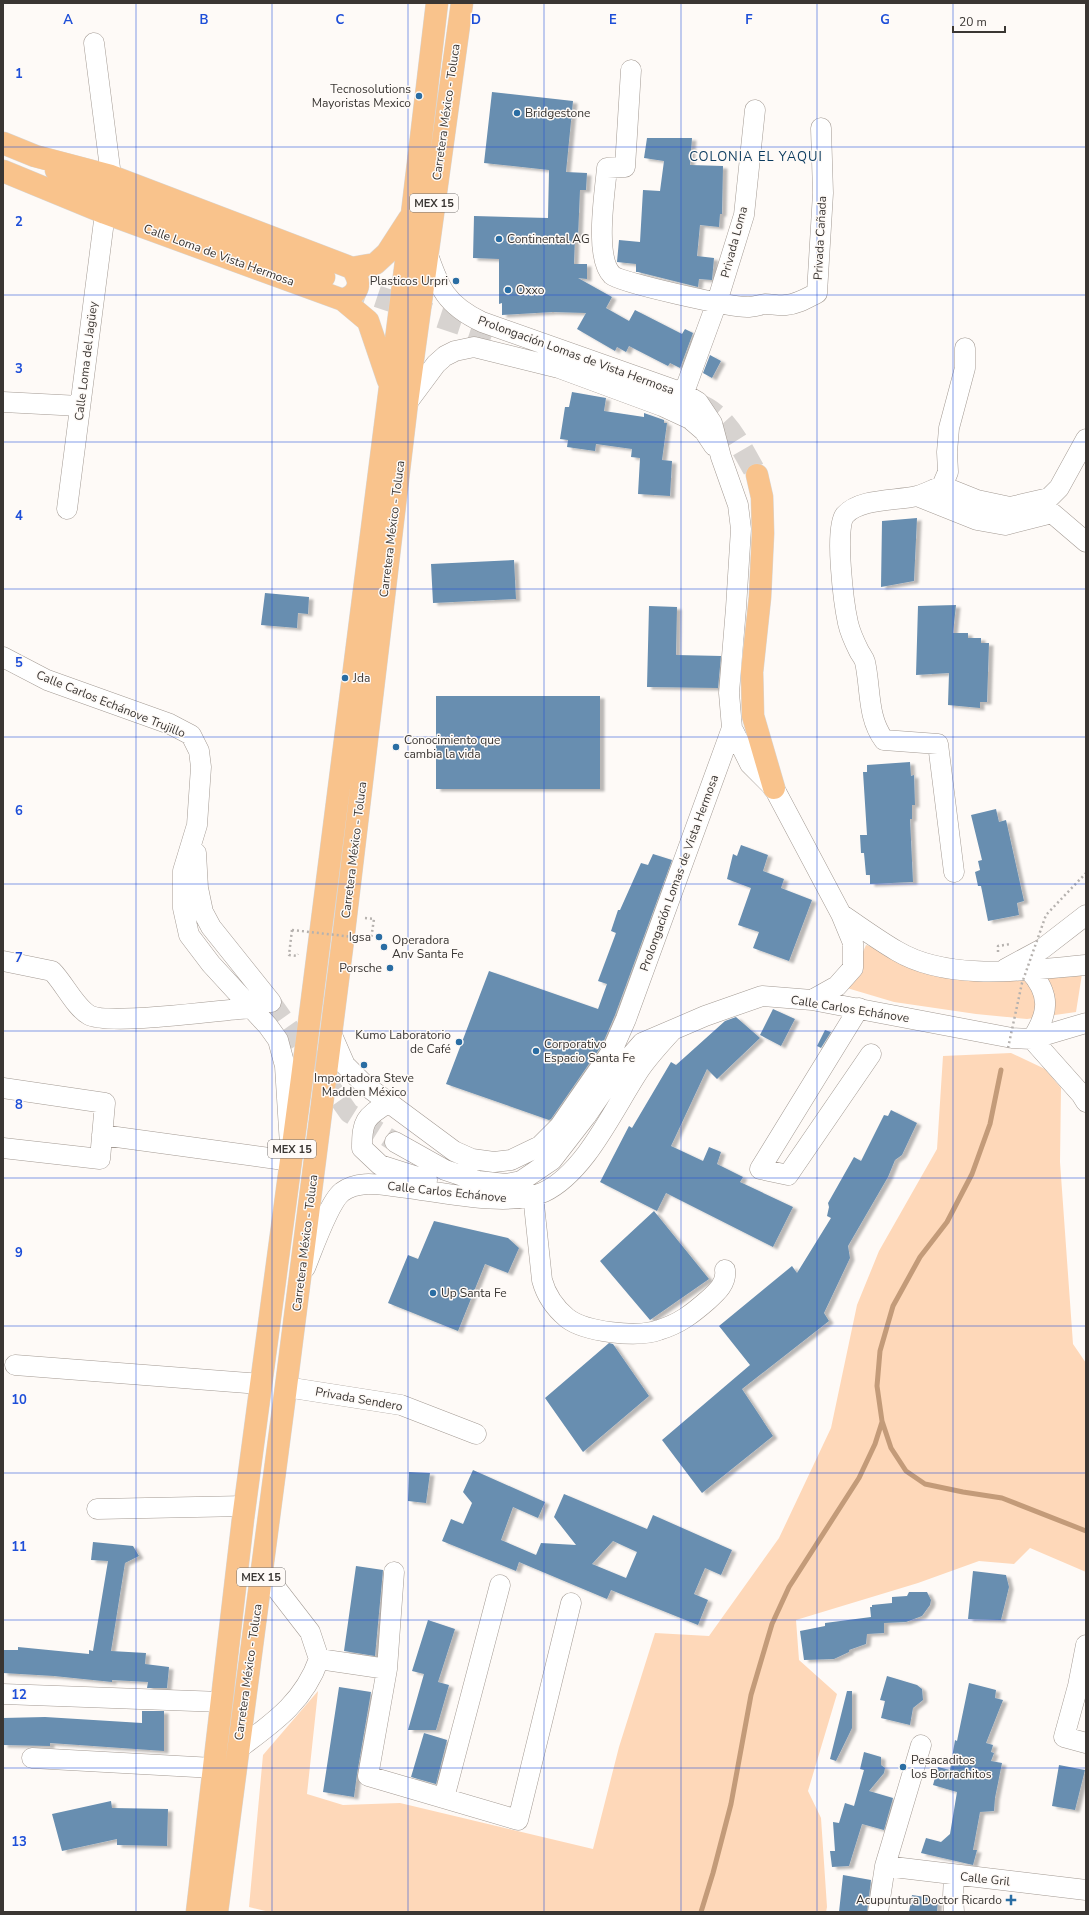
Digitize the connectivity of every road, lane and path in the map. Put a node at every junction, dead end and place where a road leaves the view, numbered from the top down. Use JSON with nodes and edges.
{"nodes":[{"id":1,"x":437,"y":3,"type":"edge"},
{"id":2,"x":462,"y":3,"type":"edge"},
{"id":3,"x":94,"y":43,"type":"dead end"},
{"id":4,"x":631,"y":70,"type":"dead end"},
{"id":5,"x":755,"y":110,"type":"dead end"},
{"id":6,"x":821,"y":128,"type":"dead end"},
{"id":7,"x":3,"y":143,"type":"edge"},
{"id":8,"x":35,"y":156,"type":"junction"},
{"id":9,"x":3,"y":171,"type":"edge"},
{"id":10,"x":111,"y":176,"type":"junction"},
{"id":11,"x":105,"y":213,"type":"junction"},
{"id":12,"x":412,"y":214,"type":"junction"},
{"id":13,"x":427,"y":252,"type":"junction"},
{"id":14,"x":347,"y":285,"type":"junction"},
{"id":15,"x":717,"y":302,"type":"junction"},
{"id":16,"x":482,"y":322,"type":"junction"},
{"id":17,"x":474,"y":347,"type":"junction"},
{"id":18,"x":965,"y":348,"type":"dead end"},
{"id":19,"x":390,"y":385,"type":"junction"},
{"id":20,"x":683,"y":393,"type":"junction"},
{"id":21,"x":3,"y":402,"type":"edge"},
{"id":22,"x":407,"y":403,"type":"junction"},
{"id":23,"x":80,"y":406,"type":"junction"},
{"id":24,"x":676,"y":412,"type":"junction"},
{"id":25,"x":1086,"y":439,"type":"edge"},
{"id":26,"x":721,"y":457,"type":"junction"},
{"id":27,"x":756,"y":475,"type":"tunnel mouth"},
{"id":28,"x":942,"y":486,"type":"junction"},
{"id":29,"x":917,"y":496,"type":"junction"},
{"id":30,"x":940,"y":506,"type":"junction"},
{"id":31,"x":67,"y":509,"type":"dead end"},
{"id":32,"x":1086,"y":542,"type":"edge"},
{"id":33,"x":3,"y":657,"type":"edge"},
{"id":34,"x":732,"y":728,"type":"junction"},
{"id":35,"x":774,"y":788,"type":"junction"},
{"id":36,"x":196,"y":824,"type":"junction"},
{"id":37,"x":954,"y":872,"type":"dead end"},
{"id":38,"x":1086,"y":874,"type":"edge"},
{"id":39,"x":841,"y":914,"type":"junction"},
{"id":40,"x":1086,"y":915,"type":"edge"},
{"id":41,"x":371,"y":939,"type":"dead end"},
{"id":42,"x":298,"y":948,"type":"dead end"},
{"id":43,"x":3,"y":961,"type":"edge"},
{"id":44,"x":1086,"y":966,"type":"edge"},
{"id":45,"x":1029,"y":970,"type":"junction"},
{"id":46,"x":998,"y":973,"type":"junction"},
{"id":47,"x":812,"y":1000,"type":"junction"},
{"id":48,"x":271,"y":1002,"type":"tunnel mouth"},
{"id":49,"x":250,"y":1008,"type":"junction"},
{"id":50,"x":859,"y":1008,"type":"junction"},
{"id":51,"x":1086,"y":1023,"type":"edge"},
{"id":52,"x":674,"y":1029,"type":"junction"},
{"id":53,"x":331,"y":1033,"type":"junction"},
{"id":54,"x":1032,"y":1039,"type":"junction"},
{"id":55,"x":1008,"y":1048,"type":"dead end"},
{"id":56,"x":871,"y":1054,"type":"dead end"},
{"id":57,"x":3,"y":1088,"type":"edge"},
{"id":58,"x":1086,"y":1102,"type":"edge"},
{"id":59,"x":388,"y":1103,"type":"junction"},
{"id":60,"x":102,"y":1135,"type":"junction"},
{"id":61,"x":395,"y":1142,"type":"tunnel mouth"},
{"id":62,"x":3,"y":1148,"type":"edge"},
{"id":63,"x":291,"y":1161,"type":"junction"},
{"id":64,"x":533,"y":1195,"type":"junction"},
{"id":65,"x":470,"y":1197,"type":"junction"},
{"id":66,"x":725,"y":1270,"type":"dead end"},
{"id":67,"x":300,"y":1281,"type":"junction"},
{"id":68,"x":15,"y":1365,"type":"dead end"},
{"id":69,"x":261,"y":1384,"type":"junction"},
{"id":70,"x":286,"y":1387,"type":"junction"},
{"id":71,"x":476,"y":1434,"type":"dead end"},
{"id":72,"x":245,"y":1506,"type":"junction"},
{"id":73,"x":97,"y":1509,"type":"dead end"},
{"id":74,"x":262,"y":1570,"type":"junction"},
{"id":75,"x":394,"y":1572,"type":"dead end"},
{"id":76,"x":500,"y":1585,"type":"dead end"},
{"id":77,"x":571,"y":1603,"type":"dead end"},
{"id":78,"x":1086,"y":1645,"type":"edge"},
{"id":79,"x":319,"y":1659,"type":"junction"},
{"id":80,"x":387,"y":1669,"type":"junction"},
{"id":81,"x":3,"y":1694,"type":"edge"},
{"id":82,"x":222,"y":1702,"type":"junction"},
{"id":83,"x":1086,"y":1743,"type":"edge"},
{"id":84,"x":921,"y":1745,"type":"dead end"},
{"id":85,"x":238,"y":1749,"type":"junction"},
{"id":86,"x":32,"y":1758,"type":"dead end"},
{"id":87,"x":214,"y":1768,"type":"junction"},
{"id":88,"x":444,"y":1798,"type":"junction"},
{"id":89,"x":885,"y":1866,"type":"junction"},
{"id":90,"x":221,"y":1873,"type":"junction"},
{"id":91,"x":954,"y":1875,"type":"junction"},
{"id":92,"x":1086,"y":1890,"type":"edge"},
{"id":93,"x":197,"y":1912,"type":"edge"},
{"id":94,"x":217,"y":1912,"type":"edge"},
{"id":95,"x":231,"y":1912,"type":"edge"},
{"id":96,"x":878,"y":1912,"type":"edge"},
{"id":97,"x":954,"y":1912,"type":"edge"}],
"edges":[{"from":1,"to":12,"type":"main road","name":"Carretera México - Toluca","number":"MEX 15"},
{"from":2,"to":13,"type":"main road","name":"Carretera México - Toluca","number":"MEX 15"},
{"from":3,"to":10,"type":"street"},
{"from":4,"to":15,"type":"street"},
{"from":5,"to":15,"type":"street","name":"Privada Loma"},
{"from":6,"to":15,"type":"street","name":"Privada Cañada"},
{"from":7,"to":8,"type":"main road","name":"Calle Loma de Vista Hermosa"},
{"from":8,"to":10,"type":"main road","name":"Calle Loma de Vista Hermosa"},
{"from":8,"to":14,"type":"main road"},
{"from":9,"to":11,"type":"main road","name":"Calle Loma de Vista Hermosa"},
{"from":10,"to":14,"type":"main road","name":"Calle Loma de Vista Hermosa"},
{"from":11,"to":14,"type":"main road","name":"Calle Loma de Vista Hermosa"},
{"from":11,"to":23,"type":"street","name":"Calle Loma del Jagüey"},
{"from":12,"to":14,"type":"main road","name":"Calle Loma de Vista Hermosa"},
{"from":12,"to":19,"type":"main road","name":"Carretera México - Toluca","number":"MEX 15"},
{"from":13,"to":16,"type":"street","name":"Prolongación Lomas de Vista Hermosa"},
{"from":13,"to":22,"type":"main road","name":"Carretera México - Toluca","number":"MEX 15"},
{"from":14,"to":19,"type":"main road","name":"Calle Loma de Vista Hermosa"},
{"from":15,"to":20,"type":"street"},
{"from":16,"to":17,"type":"street"},
{"from":16,"to":20,"type":"street","name":"Prolongación Lomas de Vista Hermosa"},
{"from":17,"to":22,"type":"street","name":"Prolongación Lomas de Vista Hermosa"},
{"from":17,"to":24,"type":"street","name":"Prolongación Lomas de Vista Hermosa"},
{"from":18,"to":28,"type":"street"},
{"from":19,"to":63,"type":"main road","name":"Carretera México - Toluca","number":"MEX 15"},
{"from":20,"to":24,"type":"street"},
{"from":20,"to":26,"type":"street","name":"Prolongación Lomas de Vista Hermosa"},
{"from":21,"to":23,"type":"street"},
{"from":22,"to":53,"type":"main road","name":"Carretera México - Toluca","number":"MEX 15"},
{"from":23,"to":31,"type":"street","name":"Calle Loma del Jagüey"},
{"from":24,"to":26,"type":"street","name":"Prolongación Lomas de Vista Hermosa"},
{"from":25,"to":28,"type":"street"},
{"from":26,"to":34,"type":"street","name":"Prolongación Lomas de Vista Hermosa"},
{"from":27,"to":35,"type":"main road"},
{"from":28,"to":29,"type":"street"},
{"from":28,"to":30,"type":"street"},
{"from":29,"to":30,"type":"street"},
{"from":29,"to":37,"type":"street"},
{"from":30,"to":32,"type":"street"},
{"from":33,"to":36,"type":"street","name":"Calle Carlos Echánove Trujillo"},
{"from":34,"to":35,"type":"street","name":"Prolongación Lomas de Vista Hermosa"},
{"from":34,"to":59,"type":"street","name":"Prolongación Lomas de Vista Hermosa"},
{"from":35,"to":39,"type":"street","name":"Prolongación Lomas de Vista Hermosa"},
{"from":36,"to":48,"type":"street"},
{"from":36,"to":49,"type":"street","name":"Calle Carlos Echánove Trujillo"},
{"from":38,"to":55,"type":"path","bridge":true},
{"from":39,"to":46,"type":"street","name":"Prolongación Lomas de Vista Hermosa"},
{"from":39,"to":47,"type":"street"},
{"from":40,"to":46,"type":"street"},
{"from":41,"to":42,"type":"path","bridge":true},
{"from":43,"to":49,"type":"street"},
{"from":44,"to":45,"type":"street","name":"Prolongación Lomas de Vista Hermosa"},
{"from":45,"to":46,"type":"street","name":"Prolongación Lomas de Vista Hermosa"},
{"from":45,"to":54,"type":"street"},
{"from":47,"to":50,"type":"street","name":"Calle Carlos Echánove"},
{"from":47,"to":52,"type":"street","name":"Calle Carlos Echánove"},
{"from":49,"to":63,"type":"street","name":"Calle Carlos Echánove Trujillo"},
{"from":50,"to":54,"type":"street","name":"Calle Carlos Echánove"},
{"from":50,"to":56,"type":"street"},
{"from":51,"to":54,"type":"street","name":"Calle Carlos Echánove"},
{"from":52,"to":61,"type":"street"},
{"from":52,"to":64,"type":"street","name":"Calle Carlos Echánove"},
{"from":53,"to":59,"type":"street"},
{"from":53,"to":67,"type":"main road","name":"Carretera México - Toluca","number":"MEX 15"},
{"from":54,"to":58,"type":"street"},
{"from":57,"to":60,"type":"street"},
{"from":59,"to":65,"type":"street"},
{"from":60,"to":62,"type":"street"},
{"from":60,"to":63,"type":"street"},
{"from":63,"to":69,"type":"main road","name":"Carretera México - Toluca","number":"MEX 15"},
{"from":64,"to":65,"type":"street","name":"Calle Carlos Echánove"},
{"from":64,"to":66,"type":"street"},
{"from":65,"to":67,"type":"street","name":"Calle Carlos Echánove"},
{"from":67,"to":70,"type":"main road","name":"Carretera México - Toluca","number":"MEX 15"},
{"from":68,"to":69,"type":"street"},
{"from":69,"to":72,"type":"main road","name":"Carretera México - Toluca","number":"MEX 15"},
{"from":70,"to":71,"type":"street","name":"Privada Sendero"},
{"from":70,"to":74,"type":"main road","name":"Carretera México - Toluca","number":"MEX 15"},
{"from":72,"to":73,"type":"street"},
{"from":72,"to":82,"type":"main road","name":"Carretera México - Toluca","number":"MEX 15"},
{"from":74,"to":79,"type":"street"},
{"from":74,"to":85,"type":"main road","name":"Carretera México - Toluca","number":"MEX 15"},
{"from":75,"to":80,"type":"street"},
{"from":76,"to":88,"type":"street"},
{"from":77,"to":88,"type":"street"},
{"from":78,"to":83,"type":"street"},
{"from":79,"to":80,"type":"street"},
{"from":79,"to":85,"type":"street"},
{"from":80,"to":88,"type":"street"},
{"from":81,"to":82,"type":"street"},
{"from":82,"to":87,"type":"main road","name":"Carretera México - Toluca","number":"MEX 15"},
{"from":84,"to":89,"type":"street"},
{"from":85,"to":90,"type":"main road","name":"Carretera México - Toluca","number":"MEX 15"},
{"from":86,"to":87,"type":"street"},
{"from":87,"to":93,"type":"main road","name":"Carretera México - Toluca","number":"MEX 15"},
{"from":89,"to":91,"type":"street","name":"Calle Gril"},
{"from":89,"to":96,"type":"street"},
{"from":90,"to":94,"type":"main road","name":"Carretera México - Toluca","number":"MEX 15"},
{"from":90,"to":95,"type":"main road"},
{"from":91,"to":92,"type":"street","name":"Calle Gril"},
{"from":91,"to":97,"type":"street"}]}
